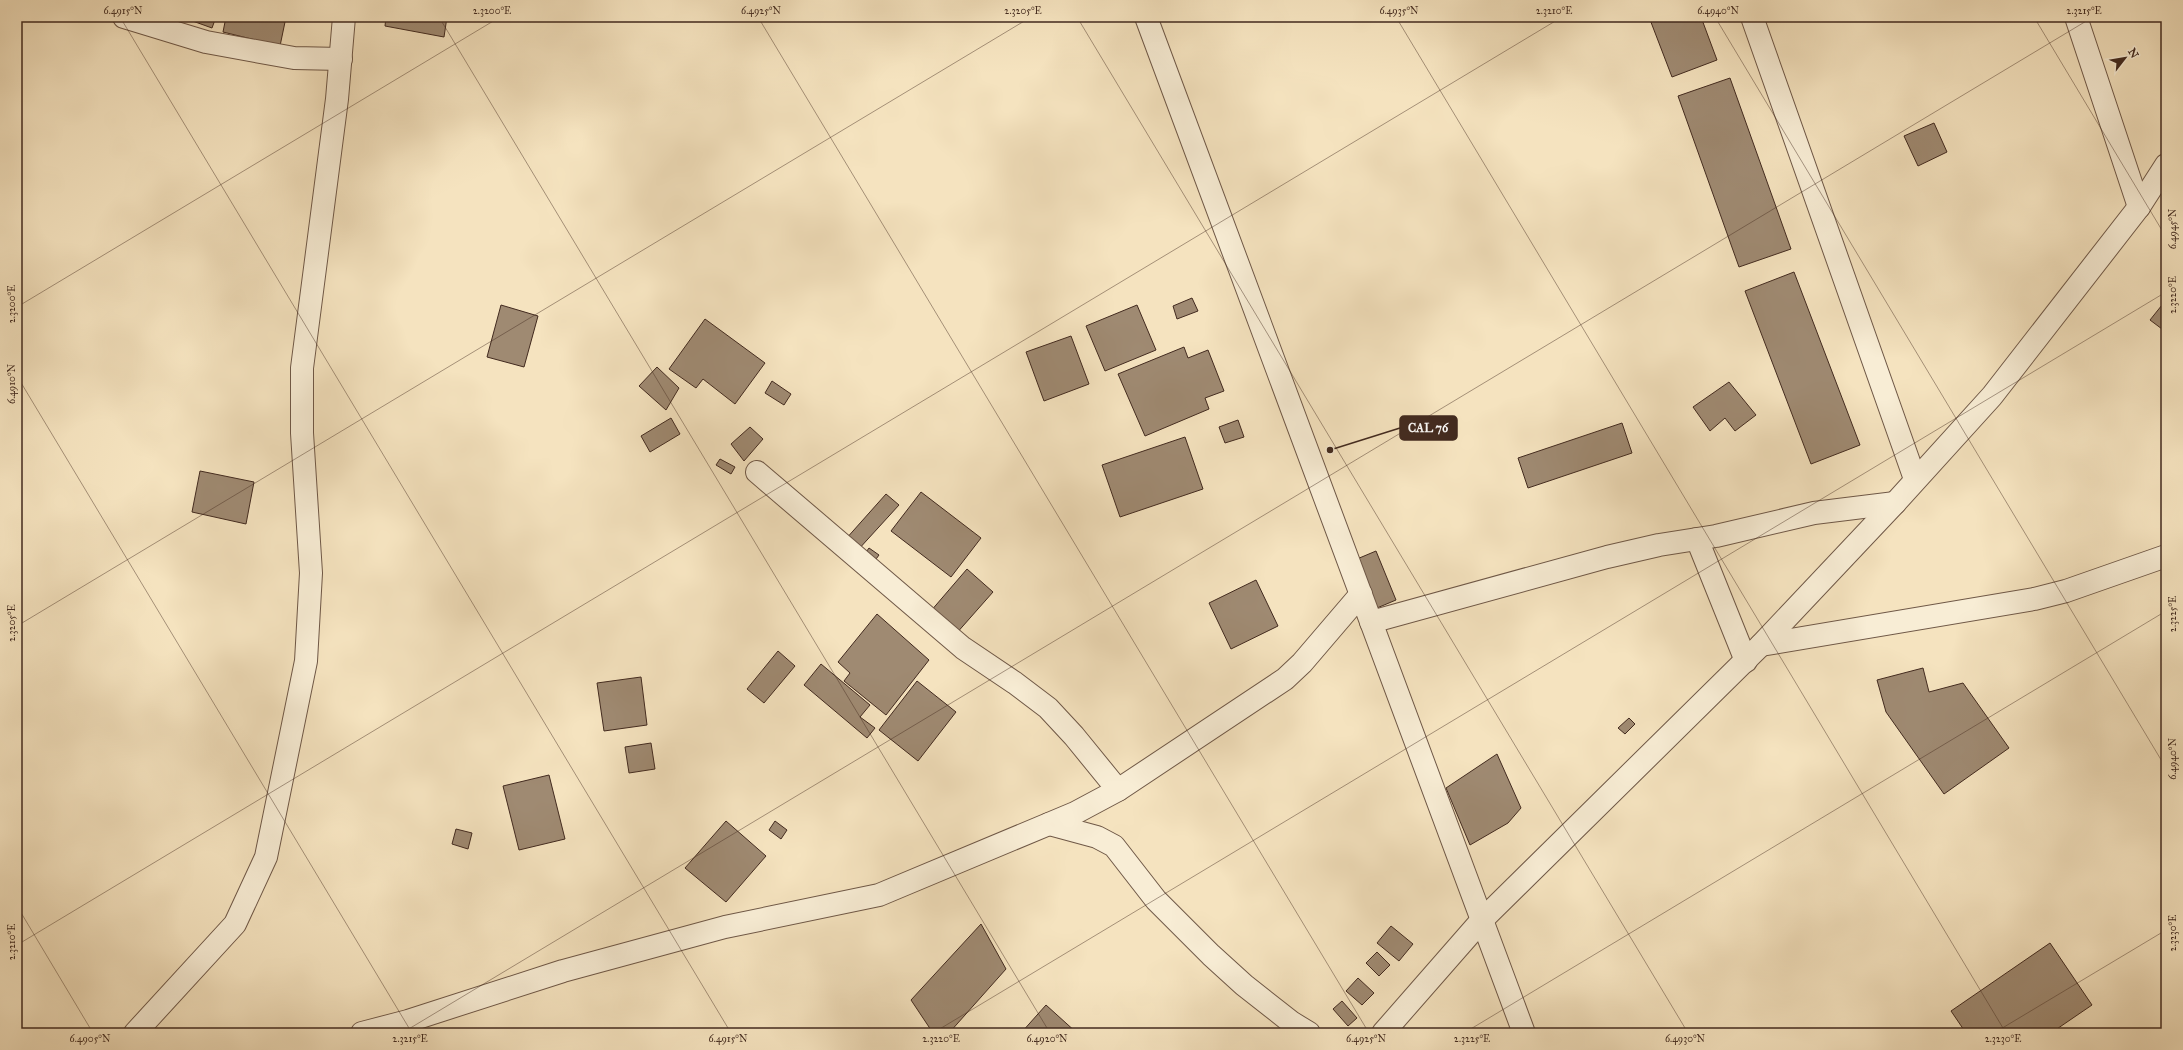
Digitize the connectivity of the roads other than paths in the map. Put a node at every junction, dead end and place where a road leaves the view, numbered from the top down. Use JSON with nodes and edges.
{"nodes":[{"id":1,"x":124,"y":17,"type":"edge"},
{"id":2,"x":344,"y":17,"type":"edge"},
{"id":3,"x":1146,"y":17,"type":"edge"},
{"id":4,"x":1752,"y":17,"type":"edge"},
{"id":5,"x":2076,"y":17,"type":"edge"},
{"id":6,"x":341,"y":59,"type":"junction"},
{"id":7,"x":2166,"y":165,"type":"edge"},
{"id":8,"x":2139,"y":207,"type":"junction"},
{"id":9,"x":758,"y":472,"type":"dead end"},
{"id":10,"x":1915,"y":479,"type":"junction"},
{"id":11,"x":1895,"y":503,"type":"junction"},
{"id":12,"x":1697,"y":538,"type":"junction"},
{"id":13,"x":2166,"y":556,"type":"edge"},
{"id":14,"x":1361,"y":594,"type":"junction"},
{"id":15,"x":1371,"y":622,"type":"junction"},
{"id":16,"x":1762,"y":645,"type":"junction"},
{"id":17,"x":1746,"y":661,"type":"junction"},
{"id":18,"x":1118,"y":790,"type":"junction"},
{"id":19,"x":1049,"y":824,"type":"junction"},
{"id":20,"x":1481,"y":921,"type":"junction"},
{"id":21,"x":135,"y":1033,"type":"edge"},
{"id":22,"x":362,"y":1033,"type":"edge"},
{"id":23,"x":1309,"y":1033,"type":"edge"},
{"id":24,"x":1383,"y":1033,"type":"edge"},
{"id":25,"x":1524,"y":1033,"type":"edge"}],
"edges":[{"from":1,"to":6,"type":"street"},
{"from":2,"to":6,"type":"street"},
{"from":3,"to":14,"type":"street"},
{"from":4,"to":10,"type":"street"},
{"from":5,"to":8,"type":"street"},
{"from":6,"to":21,"type":"street"},
{"from":7,"to":8,"type":"street"},
{"from":8,"to":10,"type":"street"},
{"from":9,"to":18,"type":"street"},
{"from":10,"to":11,"type":"street"},
{"from":11,"to":12,"type":"street"},
{"from":11,"to":16,"type":"street"},
{"from":12,"to":15,"type":"street"},
{"from":12,"to":17,"type":"street"},
{"from":13,"to":16,"type":"street"},
{"from":14,"to":15,"type":"street"},
{"from":14,"to":18,"type":"street"},
{"from":15,"to":20,"type":"street"},
{"from":16,"to":17,"type":"street"},
{"from":17,"to":20,"type":"street"},
{"from":18,"to":19,"type":"street"},
{"from":19,"to":22,"type":"street"},
{"from":19,"to":23,"type":"street"},
{"from":20,"to":24,"type":"street"},
{"from":20,"to":25,"type":"street"}]}
